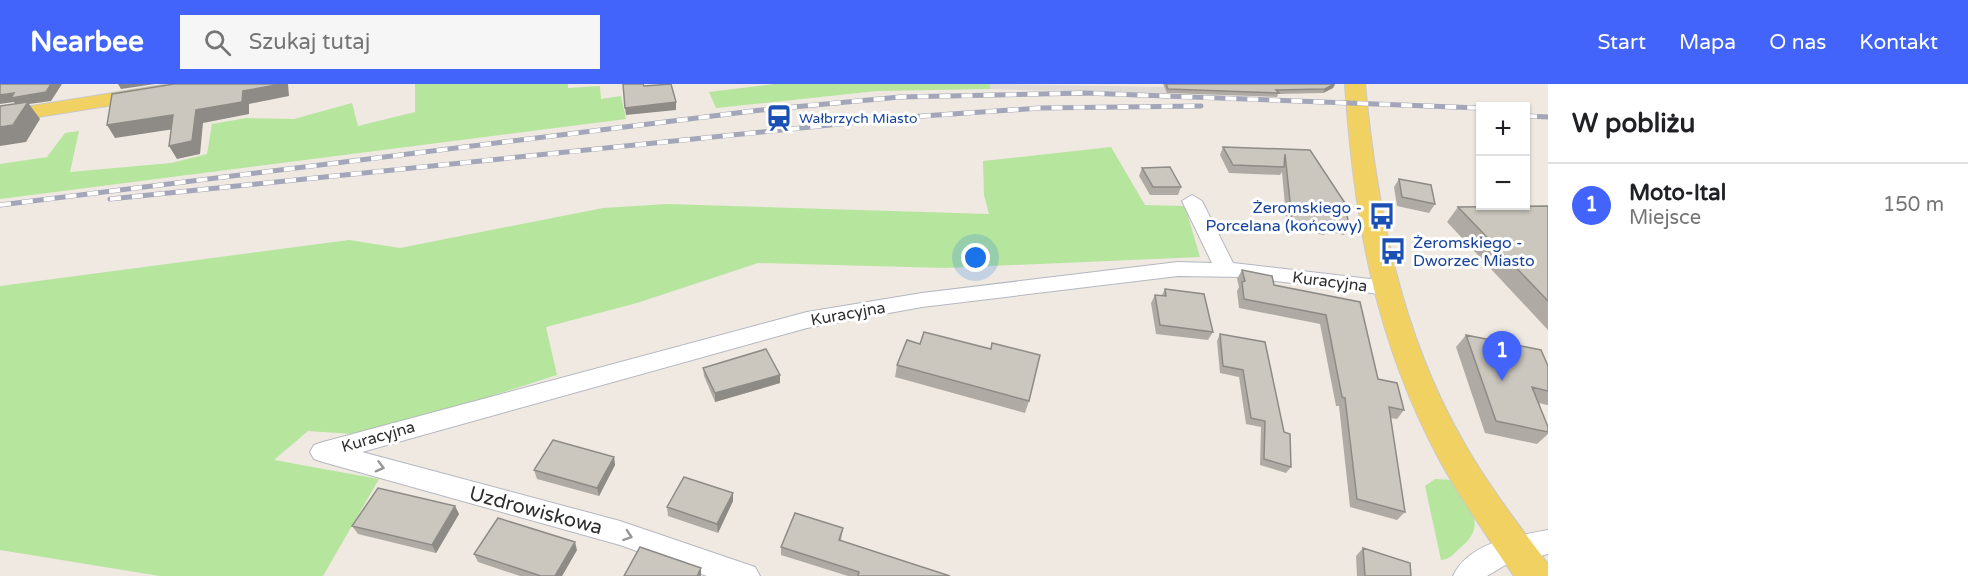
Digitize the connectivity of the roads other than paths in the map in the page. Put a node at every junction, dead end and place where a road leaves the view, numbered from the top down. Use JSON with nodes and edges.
{"nodes":[{"id":1,"x":208,"y":84,"type":"edge"},
{"id":2,"x":1355,"y":84,"type":"edge"},
{"id":3,"x":0,"y":117,"type":"edge"},
{"id":4,"x":1192,"y":201,"type":"dead end"},
{"id":5,"x":1225,"y":268,"type":"junction"},
{"id":6,"x":1387,"y":288,"type":"junction"},
{"id":7,"x":323,"y":452,"type":"joint"},
{"id":8,"x":1533,"y":556,"type":"edge"},
{"id":9,"x":746,"y":576,"type":"edge"},
{"id":10,"x":1468,"y":576,"type":"edge"}],
"edges":[{"from":1,"to":3,"type":"main road"},
{"from":2,"to":6,"type":"main road"},
{"from":4,"to":5,"type":"street"},
{"from":5,"to":6,"type":"street","name":"Kuracyjna"},
{"from":5,"to":7,"type":"street","name":"Kuracyjna"},
{"from":6,"to":8,"type":"main road"},
{"from":7,"to":9,"type":"street","name":"Uzdrowiskowa","one_way":true},
{"from":8,"to":10,"type":"street"}]}
